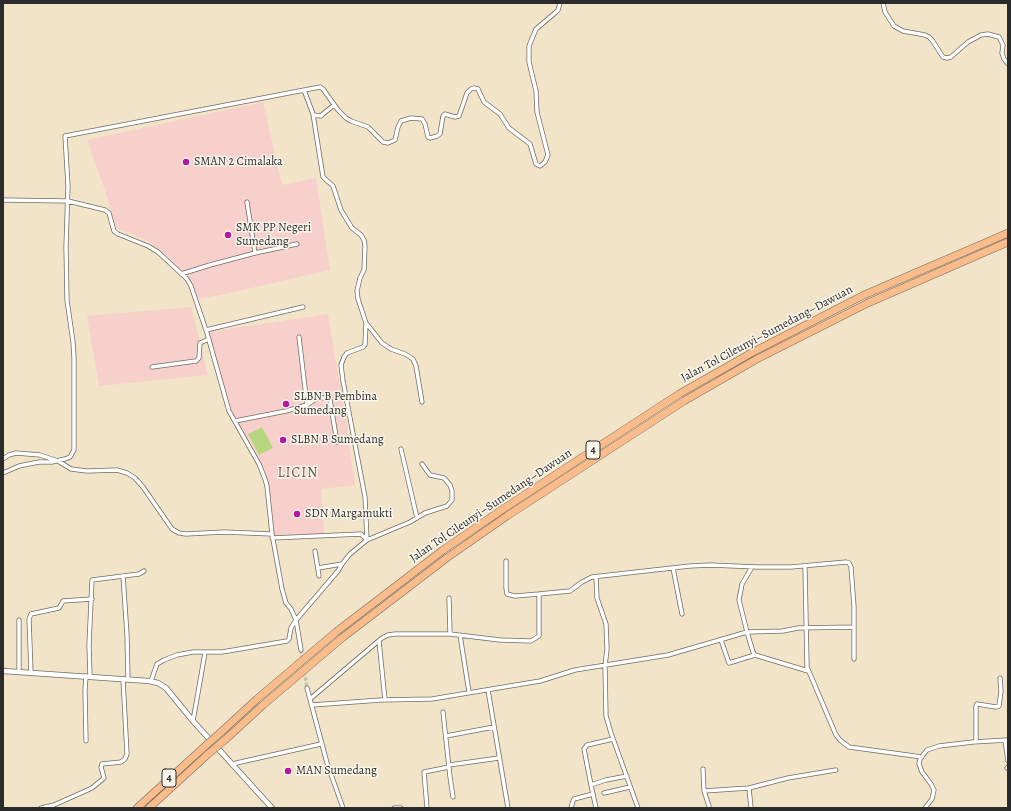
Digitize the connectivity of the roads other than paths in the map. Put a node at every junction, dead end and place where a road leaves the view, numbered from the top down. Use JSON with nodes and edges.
{"nodes":[{"id":1,"x":560,"y":3,"type":"edge"},
{"id":2,"x":883,"y":3,"type":"edge"},
{"id":3,"x":1008,"y":64,"type":"edge"},
{"id":4,"x":304,"y":90,"type":"junction"},
{"id":5,"x":334,"y":105,"type":"junction"},
{"id":6,"x":313,"y":115,"type":"junction"},
{"id":7,"x":3,"y":200,"type":"edge"},
{"id":8,"x":68,"y":201,"type":"junction"},
{"id":9,"x":247,"y":202,"type":"dead end"},
{"id":10,"x":1008,"y":233,"type":"edge"},
{"id":11,"x":1008,"y":242,"type":"edge"},
{"id":12,"x":297,"y":244,"type":"dead end"},
{"id":13,"x":255,"y":253,"type":"junction"},
{"id":14,"x":181,"y":274,"type":"junction"},
{"id":15,"x":303,"y":307,"type":"dead end"},
{"id":16,"x":366,"y":323,"type":"junction"},
{"id":17,"x":206,"y":330,"type":"junction"},
{"id":18,"x":299,"y":337,"type":"dead end"},
{"id":19,"x":209,"y":339,"type":"junction"},
{"id":20,"x":152,"y":367,"type":"dead end"},
{"id":21,"x":422,"y":402,"type":"dead end"},
{"id":22,"x":307,"y":405,"type":"junction"},
{"id":23,"x":235,"y":421,"type":"junction"},
{"id":24,"x":337,"y":442,"type":"dead end"},
{"id":25,"x":401,"y":449,"type":"dead end"},
{"id":26,"x":3,"y":459,"type":"edge"},
{"id":27,"x":58,"y":461,"type":"junction"},
{"id":28,"x":422,"y":464,"type":"dead end"},
{"id":29,"x":3,"y":473,"type":"edge"},
{"id":30,"x":417,"y":518,"type":"junction"},
{"id":31,"x":272,"y":536,"type":"junction"},
{"id":32,"x":367,"y":540,"type":"junction"},
{"id":33,"x":315,"y":552,"type":"dead end"},
{"id":34,"x":506,"y":561,"type":"dead end"},
{"id":35,"x":342,"y":564,"type":"junction"},
{"id":36,"x":804,"y":566,"type":"junction"},
{"id":37,"x":752,"y":567,"type":"junction"},
{"id":38,"x":318,"y":568,"type":"junction"},
{"id":39,"x":673,"y":568,"type":"junction"},
{"id":40,"x":144,"y":571,"type":"dead end"},
{"id":41,"x":123,"y":576,"type":"junction"},
{"id":42,"x":319,"y":576,"type":"dead end"},
{"id":43,"x":596,"y":577,"type":"junction"},
{"id":44,"x":539,"y":594,"type":"junction"},
{"id":45,"x":449,"y":598,"type":"dead end"},
{"id":46,"x":92,"y":600,"type":"junction"},
{"id":47,"x":682,"y":614,"type":"dead end"},
{"id":48,"x":19,"y":620,"type":"dead end"},
{"id":49,"x":296,"y":620,"type":"junction"},
{"id":50,"x":853,"y":627,"type":"junction"},
{"id":51,"x":806,"y":628,"type":"junction"},
{"id":52,"x":747,"y":632,"type":"junction"},
{"id":53,"x":450,"y":634,"type":"junction"},
{"id":54,"x":460,"y":635,"type":"junction"},
{"id":55,"x":720,"y":640,"type":"junction"},
{"id":56,"x":379,"y":641,"type":"junction"},
{"id":57,"x":301,"y":650,"type":"tunnel mouth"},
{"id":58,"x":205,"y":653,"type":"junction"},
{"id":59,"x":755,"y":655,"type":"junction"},
{"id":60,"x":854,"y":659,"type":"dead end"},
{"id":61,"x":605,"y":666,"type":"junction"},
{"id":62,"x":3,"y":671,"type":"edge"},
{"id":63,"x":808,"y":671,"type":"junction"},
{"id":64,"x":19,"y":672,"type":"junction"},
{"id":65,"x":31,"y":673,"type":"junction"},
{"id":66,"x":88,"y":676,"type":"junction"},
{"id":67,"x":1000,"y":678,"type":"dead end"},
{"id":68,"x":125,"y":679,"type":"junction"},
{"id":69,"x":151,"y":682,"type":"junction"},
{"id":70,"x":307,"y":688,"type":"tunnel mouth"},
{"id":71,"x":488,"y":690,"type":"junction"},
{"id":72,"x":470,"y":692,"type":"junction"},
{"id":73,"x":310,"y":700,"type":"junction"},
{"id":74,"x":385,"y":700,"type":"junction"},
{"id":75,"x":312,"y":705,"type":"junction"},
{"id":76,"x":443,"y":712,"type":"dead end"},
{"id":77,"x":193,"y":721,"type":"junction"},
{"id":78,"x":494,"y":727,"type":"junction"},
{"id":79,"x":446,"y":736,"type":"junction"},
{"id":80,"x":613,"y":739,"type":"junction"},
{"id":81,"x":1006,"y":740,"type":"edge"},
{"id":82,"x":86,"y":741,"type":"dead end"},
{"id":83,"x":976,"y":742,"type":"junction"},
{"id":84,"x":321,"y":744,"type":"junction"},
{"id":85,"x":922,"y":757,"type":"junction"},
{"id":86,"x":499,"y":758,"type":"junction"},
{"id":87,"x":1008,"y":761,"type":"edge"},
{"id":88,"x":232,"y":764,"type":"junction"},
{"id":89,"x":449,"y":766,"type":"junction"},
{"id":90,"x":702,"y":769,"type":"dead end"},
{"id":91,"x":836,"y":770,"type":"dead end"},
{"id":92,"x":626,"y":776,"type":"junction"},
{"id":93,"x":591,"y":785,"type":"junction"},
{"id":94,"x":630,"y":787,"type":"junction"},
{"id":95,"x":749,"y":788,"type":"junction"},
{"id":96,"x":704,"y":791,"type":"junction"},
{"id":97,"x":604,"y":793,"type":"dead end"},
{"id":98,"x":593,"y":794,"type":"junction"},
{"id":99,"x":453,"y":797,"type":"dead end"},
{"id":100,"x":709,"y":806,"type":"dead end"},
{"id":101,"x":41,"y":808,"type":"edge"},
{"id":102,"x":138,"y":808,"type":"edge"},
{"id":103,"x":149,"y":808,"type":"edge"},
{"id":104,"x":272,"y":808,"type":"edge"},
{"id":105,"x":343,"y":808,"type":"edge"},
{"id":106,"x":394,"y":808,"type":"edge"},
{"id":107,"x":401,"y":808,"type":"edge"},
{"id":108,"x":427,"y":808,"type":"edge"},
{"id":109,"x":508,"y":808,"type":"edge"},
{"id":110,"x":571,"y":808,"type":"edge"},
{"id":111,"x":596,"y":808,"type":"edge"},
{"id":112,"x":638,"y":808,"type":"edge"},
{"id":113,"x":751,"y":808,"type":"edge"},
{"id":114,"x":926,"y":808,"type":"edge"}],
"edges":[{"from":1,"to":5,"type":"street"},
{"from":2,"to":3,"type":"street"},
{"from":4,"to":5,"type":"street"},
{"from":4,"to":6,"type":"street"},
{"from":4,"to":8,"type":"street"},
{"from":5,"to":6,"type":"street"},
{"from":6,"to":16,"type":"street"},
{"from":7,"to":8,"type":"street"},
{"from":8,"to":14,"type":"street"},
{"from":8,"to":27,"type":"street"},
{"from":9,"to":13,"type":"street"},
{"from":10,"to":102,"type":"highway","name":"Jalan Tol Cileunyi–Sumedang–Dawuan","number":"4","bridge":true},
{"from":11,"to":103,"type":"highway","name":"Jalan Tol Cileunyi–Sumedang–Dawuan","number":"4","bridge":true},
{"from":12,"to":13,"type":"street"},
{"from":13,"to":14,"type":"street"},
{"from":14,"to":17,"type":"street"},
{"from":15,"to":17,"type":"street"},
{"from":16,"to":21,"type":"street"},
{"from":16,"to":32,"type":"street"},
{"from":17,"to":19,"type":"street"},
{"from":18,"to":22,"type":"street"},
{"from":19,"to":20,"type":"street"},
{"from":19,"to":23,"type":"street"},
{"from":22,"to":23,"type":"street"},
{"from":22,"to":24,"type":"street"},
{"from":23,"to":31,"type":"street"},
{"from":25,"to":30,"type":"street"},
{"from":26,"to":27,"type":"street"},
{"from":27,"to":29,"type":"street"},
{"from":27,"to":31,"type":"street"},
{"from":28,"to":30,"type":"street"},
{"from":30,"to":32,"type":"street"},
{"from":31,"to":32,"type":"street"},
{"from":31,"to":49,"type":"street"},
{"from":32,"to":35,"type":"street"},
{"from":33,"to":38,"type":"street"},
{"from":34,"to":44,"type":"street"},
{"from":35,"to":38,"type":"street"},
{"from":35,"to":49,"type":"street"},
{"from":36,"to":37,"type":"street"},
{"from":36,"to":50,"type":"street"},
{"from":36,"to":51,"type":"street"},
{"from":37,"to":39,"type":"street"},
{"from":37,"to":52,"type":"street"},
{"from":38,"to":42,"type":"street"},
{"from":39,"to":43,"type":"street"},
{"from":39,"to":47,"type":"street"},
{"from":40,"to":41,"type":"street"},
{"from":41,"to":46,"type":"street"},
{"from":41,"to":68,"type":"street"},
{"from":43,"to":44,"type":"street"},
{"from":43,"to":61,"type":"street"},
{"from":44,"to":54,"type":"street"},
{"from":45,"to":53,"type":"street"},
{"from":46,"to":65,"type":"street"},
{"from":46,"to":66,"type":"street"},
{"from":48,"to":64,"type":"street"},
{"from":49,"to":57,"type":"street"},
{"from":49,"to":58,"type":"street"},
{"from":50,"to":51,"type":"street"},
{"from":50,"to":60,"type":"street"},
{"from":51,"to":52,"type":"street"},
{"from":51,"to":63,"type":"street"},
{"from":52,"to":55,"type":"street"},
{"from":52,"to":59,"type":"street"},
{"from":53,"to":54,"type":"street"},
{"from":53,"to":56,"type":"street"},
{"from":54,"to":72,"type":"street"},
{"from":55,"to":59,"type":"street"},
{"from":55,"to":61,"type":"street"},
{"from":56,"to":73,"type":"street"},
{"from":56,"to":74,"type":"street"},
{"from":58,"to":69,"type":"street"},
{"from":58,"to":77,"type":"street"},
{"from":59,"to":63,"type":"street"},
{"from":61,"to":71,"type":"street"},
{"from":61,"to":80,"type":"street"},
{"from":62,"to":64,"type":"street"},
{"from":63,"to":85,"type":"street"},
{"from":64,"to":65,"type":"street"},
{"from":65,"to":66,"type":"street"},
{"from":66,"to":68,"type":"street"},
{"from":66,"to":82,"type":"street"},
{"from":67,"to":83,"type":"street"},
{"from":68,"to":69,"type":"street"},
{"from":68,"to":101,"type":"street"},
{"from":69,"to":77,"type":"street"},
{"from":70,"to":73,"type":"street"},
{"from":71,"to":72,"type":"street"},
{"from":71,"to":78,"type":"street"},
{"from":72,"to":74,"type":"street"},
{"from":73,"to":75,"type":"street"},
{"from":74,"to":75,"type":"street"},
{"from":75,"to":84,"type":"street"},
{"from":76,"to":79,"type":"street"},
{"from":77,"to":88,"type":"street"},
{"from":78,"to":79,"type":"street"},
{"from":78,"to":86,"type":"street"},
{"from":79,"to":89,"type":"street"},
{"from":80,"to":92,"type":"street"},
{"from":80,"to":93,"type":"street"},
{"from":81,"to":83,"type":"street"},
{"from":81,"to":87,"type":"street"},
{"from":83,"to":85,"type":"street"},
{"from":84,"to":88,"type":"street"},
{"from":84,"to":105,"type":"street"},
{"from":85,"to":114,"type":"street"},
{"from":86,"to":89,"type":"street"},
{"from":86,"to":109,"type":"street"},
{"from":88,"to":104,"type":"street"},
{"from":89,"to":99,"type":"street"},
{"from":89,"to":108,"type":"street"},
{"from":90,"to":96,"type":"street"},
{"from":91,"to":95,"type":"street"},
{"from":92,"to":93,"type":"street"},
{"from":92,"to":94,"type":"street"},
{"from":93,"to":98,"type":"street"},
{"from":94,"to":97,"type":"street"},
{"from":94,"to":112,"type":"street"},
{"from":95,"to":96,"type":"street"},
{"from":95,"to":113,"type":"street"},
{"from":96,"to":100,"type":"street"},
{"from":98,"to":110,"type":"street"},
{"from":98,"to":111,"type":"street"},
{"from":106,"to":107,"type":"street"}]}
